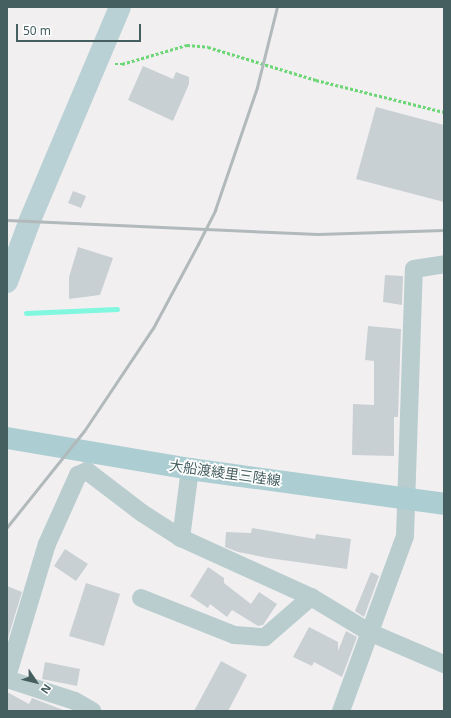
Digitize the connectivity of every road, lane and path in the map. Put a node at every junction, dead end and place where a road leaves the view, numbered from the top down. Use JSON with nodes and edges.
{"nodes":[{"id":1,"x":120,"y":7,"type":"edge"},
{"id":2,"x":97,"y":62,"type":"junction"},
{"id":3,"x":444,"y":112,"type":"edge"},
{"id":4,"x":444,"y":264,"type":"edge"},
{"id":5,"x":7,"y":282,"type":"edge"},
{"id":6,"x":7,"y":438,"type":"edge"},
{"id":7,"x":190,"y":469,"type":"junction"},
{"id":8,"x":408,"y":498,"type":"junction"},
{"id":9,"x":444,"y":504,"type":"edge"},
{"id":10,"x":181,"y":538,"type":"junction"},
{"id":11,"x":311,"y":597,"type":"junction"},
{"id":12,"x":141,"y":598,"type":"dead end"},
{"id":13,"x":369,"y":632,"type":"junction"},
{"id":14,"x":444,"y":664,"type":"edge"},
{"id":15,"x":7,"y":678,"type":"edge"},
{"id":16,"x":72,"y":706,"type":"edge"},
{"id":17,"x":92,"y":711,"type":"edge"},
{"id":18,"x":341,"y":711,"type":"edge"}],
"edges":[{"from":1,"to":2,"type":"street"},
{"from":2,"to":3,"type":"path"},
{"from":2,"to":5,"type":"street"},
{"from":4,"to":8,"type":"street"},
{"from":6,"to":7,"type":"main road","name":"大船渡綾里三陸線"},
{"from":7,"to":8,"type":"main road","name":"大船渡綾里三陸線"},
{"from":7,"to":10,"type":"street"},
{"from":8,"to":9,"type":"main road","name":"大船渡綾里三陸線"},
{"from":8,"to":13,"type":"street"},
{"from":10,"to":11,"type":"street"},
{"from":10,"to":15,"type":"street"},
{"from":11,"to":12,"type":"street"},
{"from":11,"to":13,"type":"street"},
{"from":13,"to":14,"type":"street"},
{"from":13,"to":18,"type":"street"},
{"from":15,"to":16,"type":"street"},
{"from":16,"to":17,"type":"street"}]}
